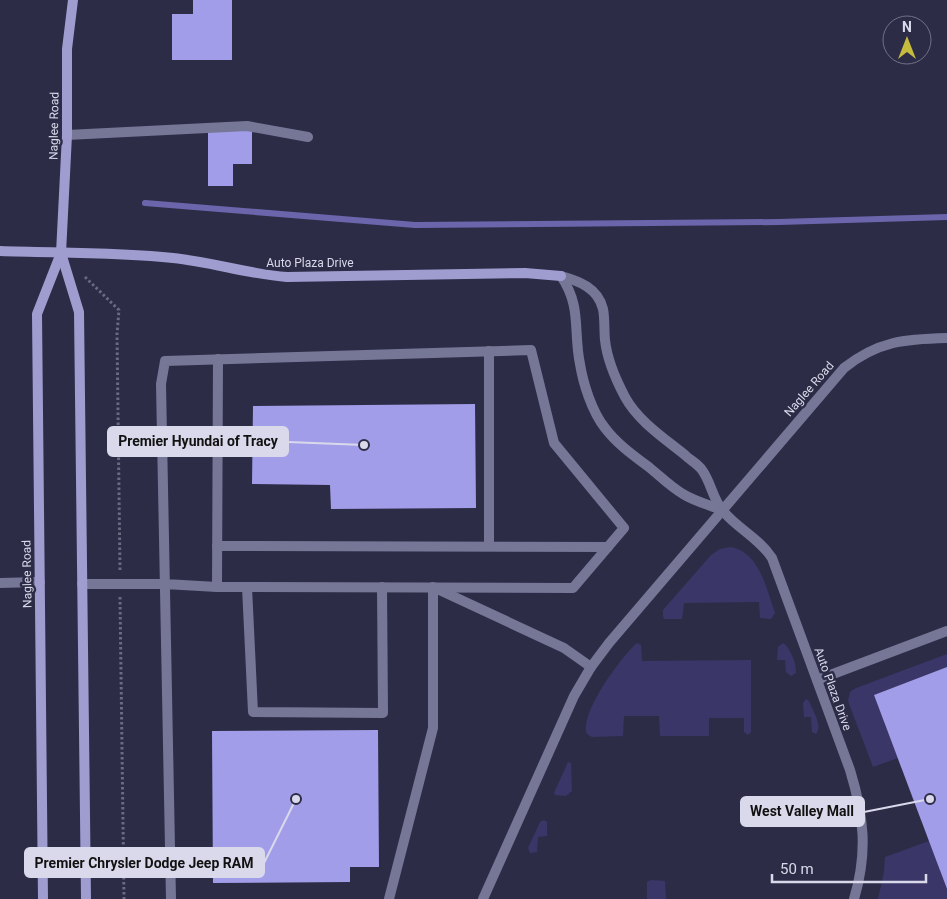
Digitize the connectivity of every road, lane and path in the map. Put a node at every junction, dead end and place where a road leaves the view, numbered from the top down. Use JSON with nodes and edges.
{"nodes":[{"id":1,"x":73,"y":0,"type":"edge"},
{"id":2,"x":67,"y":135,"type":"junction"},
{"id":3,"x":308,"y":138,"type":"dead end"},
{"id":4,"x":0,"y":252,"type":"edge"},
{"id":5,"x":61,"y":253,"type":"junction"},
{"id":6,"x":80,"y":272,"type":"dead end"},
{"id":7,"x":561,"y":276,"type":"junction"},
{"id":8,"x":947,"y":338,"type":"edge"},
{"id":9,"x":489,"y":351,"type":"junction"},
{"id":10,"x":218,"y":359,"type":"junction"},
{"id":11,"x":722,"y":510,"type":"junction"},
{"id":12,"x":218,"y":546,"type":"junction"},
{"id":13,"x":489,"y":546,"type":"junction"},
{"id":14,"x":608,"y":547,"type":"junction"},
{"id":15,"x":40,"y":582,"type":"junction"},
{"id":16,"x":0,"y":583,"type":"edge"},
{"id":17,"x":82,"y":584,"type":"junction"},
{"id":18,"x":120,"y":584,"type":"junction"},
{"id":19,"x":165,"y":584,"type":"junction"},
{"id":20,"x":217,"y":587,"type":"junction"},
{"id":21,"x":247,"y":587,"type":"junction"},
{"id":22,"x":382,"y":587,"type":"junction"},
{"id":23,"x":433,"y":587,"type":"junction"},
{"id":24,"x":947,"y":630,"type":"edge"},
{"id":25,"x":591,"y":667,"type":"junction"},
{"id":26,"x":817,"y":680,"type":"junction"},
{"id":27,"x":42,"y":899,"type":"edge"},
{"id":28,"x":86,"y":899,"type":"edge"},
{"id":29,"x":124,"y":899,"type":"edge"},
{"id":30,"x":171,"y":899,"type":"edge"},
{"id":31,"x":389,"y":899,"type":"edge"},
{"id":32,"x":483,"y":899,"type":"edge"},
{"id":33,"x":854,"y":899,"type":"edge"}],
"edges":[{"from":1,"to":2,"type":"main road","name":"Naglee Road"},
{"from":2,"to":3,"type":"lane"},
{"from":2,"to":5,"type":"main road","name":"Naglee Road"},
{"from":4,"to":5,"type":"main road","name":"Auto Plaza Drive"},
{"from":5,"to":7,"type":"main road","name":"Auto Plaza Drive"},
{"from":5,"to":15,"type":"main road","name":"Naglee Road"},
{"from":5,"to":17,"type":"main road","name":"Naglee Road"},
{"from":6,"to":18,"type":"path"},
{"from":7,"to":11,"type":"lane","name":"Auto Plaza Drive"},
{"from":7,"to":11,"type":"lane","name":"Auto Plaza Drive"},
{"from":8,"to":11,"type":"lane","name":"Naglee Road"},
{"from":9,"to":10,"type":"lane"},
{"from":9,"to":13,"type":"lane"},
{"from":9,"to":14,"type":"lane"},
{"from":10,"to":12,"type":"lane"},
{"from":10,"to":19,"type":"lane"},
{"from":11,"to":25,"type":"lane","name":"Naglee Road"},
{"from":11,"to":26,"type":"lane","name":"Auto Plaza Drive"},
{"from":12,"to":13,"type":"lane"},
{"from":12,"to":20,"type":"lane"},
{"from":13,"to":14,"type":"lane"},
{"from":14,"to":23,"type":"lane"},
{"from":15,"to":16,"type":"lane"},
{"from":15,"to":27,"type":"main road","name":"Naglee Road"},
{"from":17,"to":18,"type":"lane"},
{"from":17,"to":28,"type":"main road","name":"Naglee Road"},
{"from":18,"to":19,"type":"lane"},
{"from":18,"to":29,"type":"path"},
{"from":19,"to":20,"type":"lane"},
{"from":19,"to":30,"type":"lane"},
{"from":20,"to":21,"type":"lane"},
{"from":21,"to":22,"type":"lane"},
{"from":21,"to":22,"type":"lane"},
{"from":22,"to":23,"type":"lane"},
{"from":23,"to":25,"type":"lane"},
{"from":23,"to":31,"type":"lane"},
{"from":24,"to":26,"type":"lane"},
{"from":25,"to":32,"type":"lane","name":"Naglee Road"},
{"from":26,"to":33,"type":"lane","name":"Auto Plaza Drive"}]}
